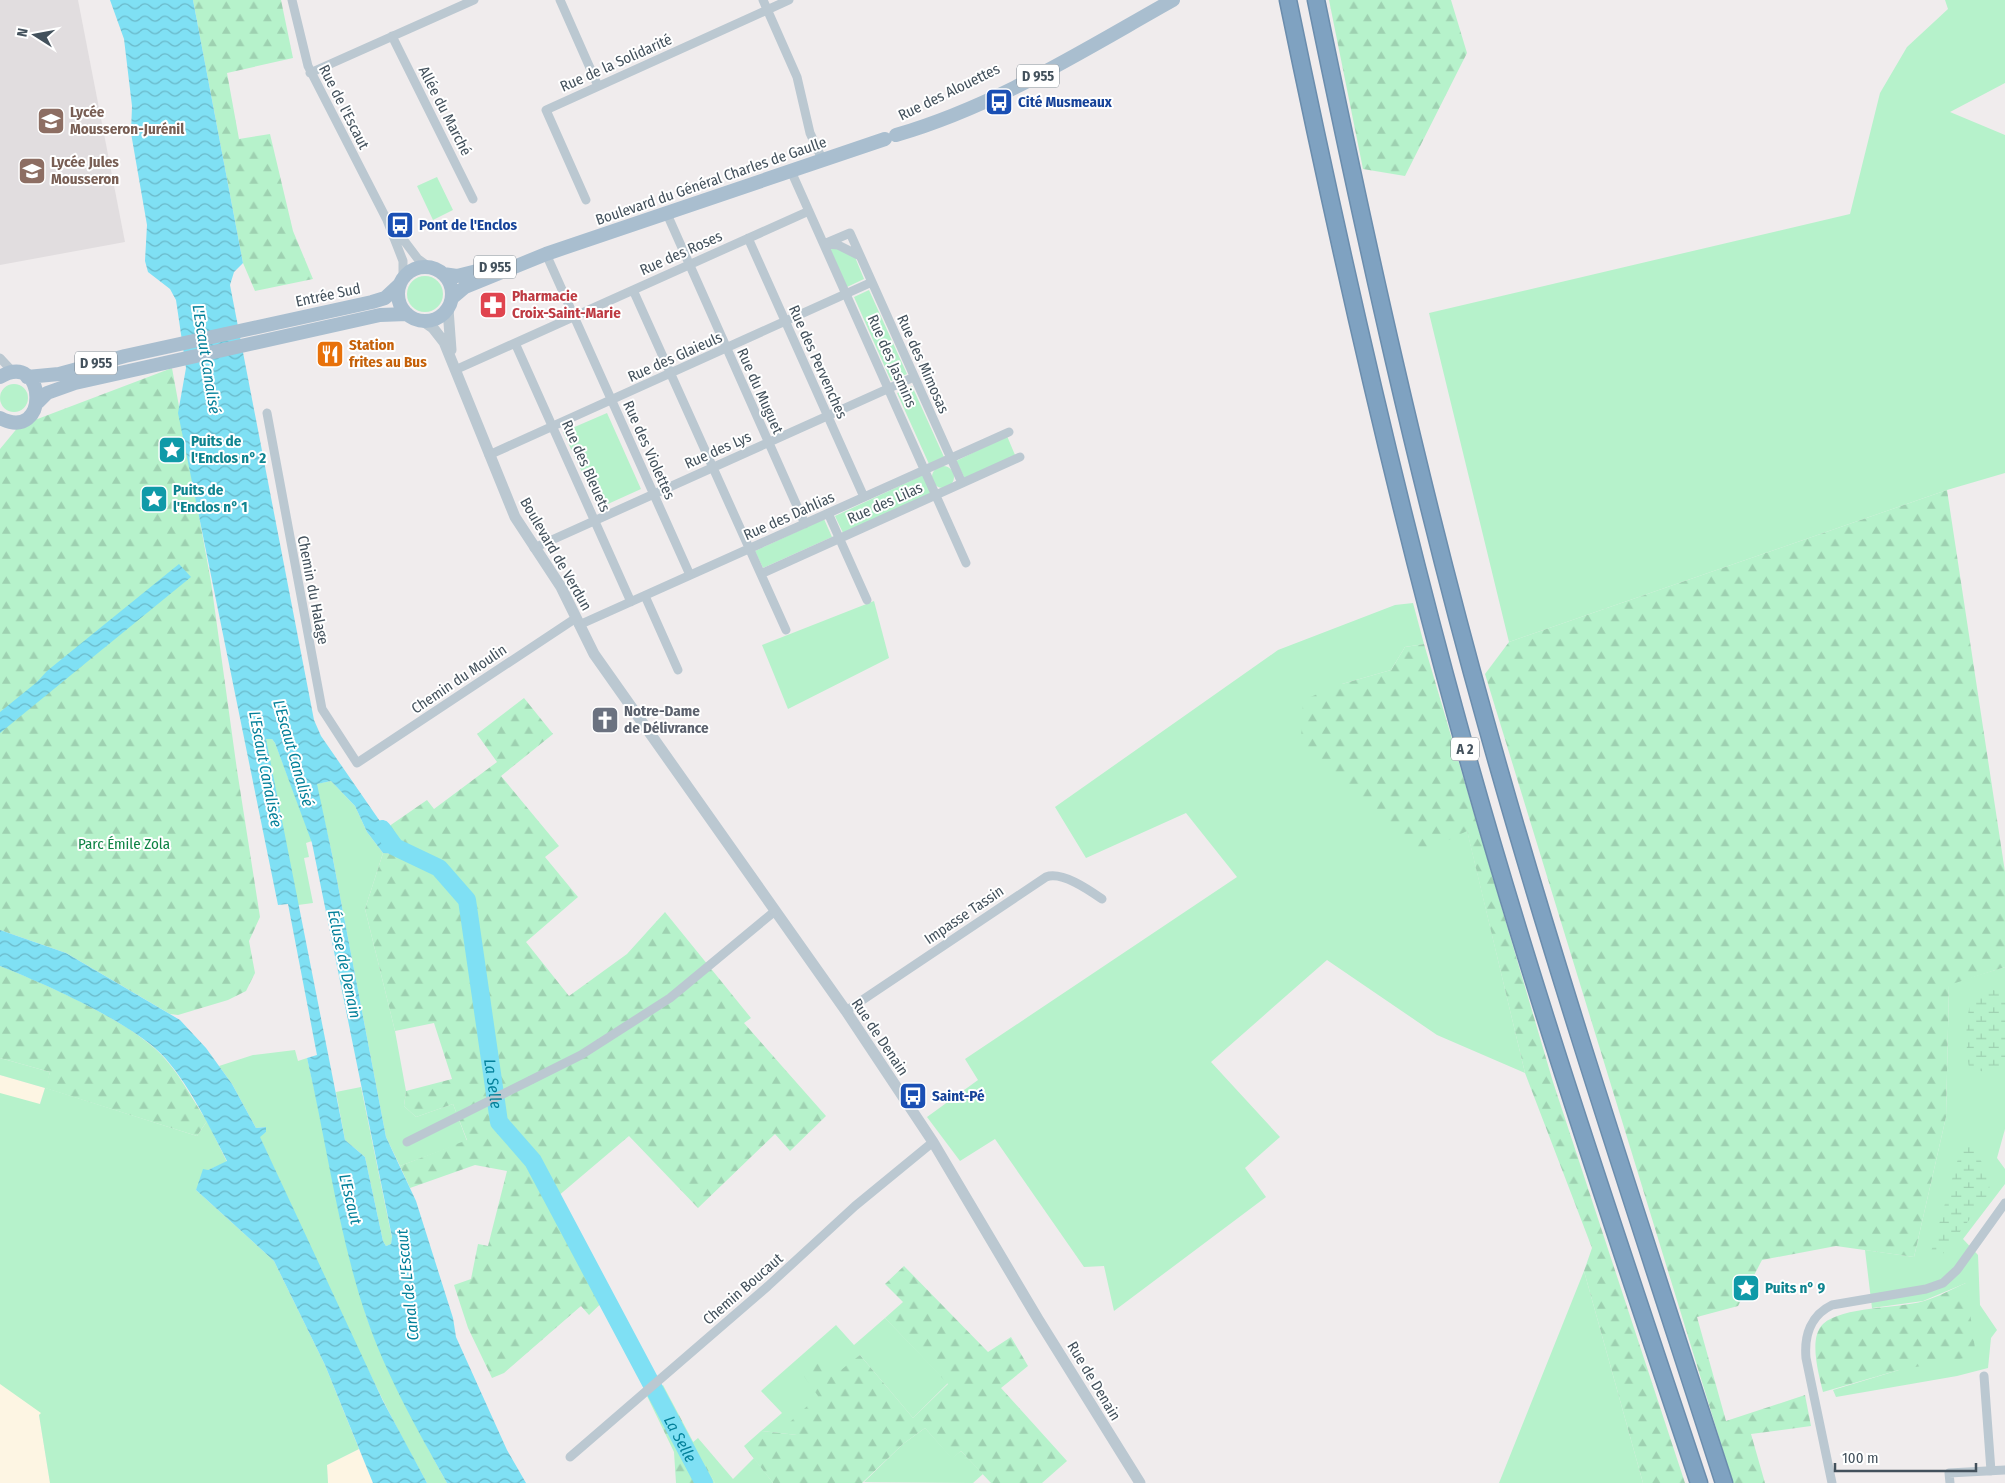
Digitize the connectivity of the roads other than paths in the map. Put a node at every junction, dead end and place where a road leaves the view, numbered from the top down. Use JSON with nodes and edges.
{"nodes":[{"id":1,"x":292,"y":0,"type":"edge"},
{"id":2,"x":474,"y":0,"type":"edge"},
{"id":3,"x":560,"y":0,"type":"edge"},
{"id":4,"x":763,"y":0,"type":"edge"},
{"id":5,"x":789,"y":0,"type":"edge"},
{"id":6,"x":1155,"y":0,"type":"edge"},
{"id":7,"x":1173,"y":0,"type":"edge"},
{"id":8,"x":1288,"y":0,"type":"edge"},
{"id":9,"x":1316,"y":0,"type":"edge"},
{"id":10,"x":767,"y":10,"type":"junction"},
{"id":11,"x":392,"y":36,"type":"junction"},
{"id":12,"x":310,"y":73,"type":"junction"},
{"id":13,"x":598,"y":86,"type":"junction"},
{"id":14,"x":885,"y":139,"type":"dead end"},
{"id":15,"x":823,"y":161,"type":"junction"},
{"id":16,"x":792,"y":171,"type":"junction"},
{"id":17,"x":473,"y":199,"type":"dead end"},
{"id":18,"x":586,"y":200,"type":"dead end"},
{"id":19,"x":809,"y":211,"type":"junction"},
{"id":20,"x":667,"y":214,"type":"junction"},
{"id":21,"x":387,"y":220,"type":"junction"},
{"id":22,"x":748,"y":238,"type":"junction"},
{"id":23,"x":824,"y":244,"type":"junction"},
{"id":24,"x":546,"y":254,"type":"junction"},
{"id":25,"x":860,"y":256,"type":"junction"},
{"id":26,"x":689,"y":265,"type":"junction"},
{"id":27,"x":428,"y":267,"type":"junction"},
{"id":28,"x":443,"y":274,"type":"junction"},
{"id":29,"x":402,"y":282,"type":"junction"},
{"id":30,"x":872,"y":282,"type":"junction"},
{"id":31,"x":633,"y":290,"type":"junction"},
{"id":32,"x":846,"y":294,"type":"junction"},
{"id":33,"x":450,"y":304,"type":"junction"},
{"id":34,"x":407,"y":314,"type":"junction"},
{"id":35,"x":574,"y":316,"type":"junction"},
{"id":36,"x":422,"y":321,"type":"junction"},
{"id":37,"x":785,"y":322,"type":"junction"},
{"id":38,"x":515,"y":343,"type":"junction"},
{"id":39,"x":726,"y":349,"type":"junction"},
{"id":40,"x":0,"y":358,"type":"edge"},
{"id":41,"x":454,"y":367,"type":"junction"},
{"id":42,"x":672,"y":374,"type":"junction"},
{"id":43,"x":20,"y":375,"type":"junction"},
{"id":44,"x":914,"y":376,"type":"junction"},
{"id":45,"x":0,"y":377,"type":"edge"},
{"id":46,"x":889,"y":388,"type":"junction"},
{"id":47,"x":611,"y":400,"type":"junction"},
{"id":48,"x":38,"y":402,"type":"junction"},
{"id":49,"x":267,"y":412,"type":"dead end"},
{"id":50,"x":828,"y":416,"type":"junction"},
{"id":51,"x":4,"y":422,"type":"edge"},
{"id":52,"x":553,"y":426,"type":"junction"},
{"id":53,"x":1009,"y":432,"type":"dead end"},
{"id":54,"x":768,"y":443,"type":"junction"},
{"id":55,"x":489,"y":455,"type":"junction"},
{"id":56,"x":1020,"y":457,"type":"dead end"},
{"id":57,"x":951,"y":458,"type":"junction"},
{"id":58,"x":713,"y":468,"type":"junction"},
{"id":59,"x":925,"y":470,"type":"junction"},
{"id":60,"x":962,"y":483,"type":"junction"},
{"id":61,"x":654,"y":494,"type":"junction"},
{"id":62,"x":936,"y":495,"type":"junction"},
{"id":63,"x":864,"y":497,"type":"junction"},
{"id":64,"x":828,"y":514,"type":"junction"},
{"id":65,"x":596,"y":520,"type":"junction"},
{"id":66,"x":805,"y":524,"type":"junction"},
{"id":67,"x":839,"y":539,"type":"junction"},
{"id":68,"x":534,"y":548,"type":"junction"},
{"id":69,"x":749,"y":549,"type":"junction"},
{"id":70,"x":966,"y":563,"type":"dead end"},
{"id":71,"x":761,"y":574,"type":"junction"},
{"id":72,"x":690,"y":575,"type":"junction"},
{"id":73,"x":645,"y":596,"type":"junction"},
{"id":74,"x":867,"y":600,"type":"dead end"},
{"id":75,"x":631,"y":602,"type":"junction"},
{"id":76,"x":578,"y":621,"type":"junction"},
{"id":77,"x":786,"y":630,"type":"dead end"},
{"id":78,"x":678,"y":670,"type":"dead end"},
{"id":79,"x":624,"y":696,"type":"joint"},
{"id":80,"x":357,"y":763,"type":"joint"},
{"id":81,"x":1102,"y":899,"type":"dead end"},
{"id":82,"x":775,"y":911,"type":"junction"},
{"id":83,"x":846,"y":1011,"type":"junction"},
{"id":84,"x":407,"y":1142,"type":"dead end"},
{"id":85,"x":933,"y":1142,"type":"junction"},
{"id":86,"x":2005,"y":1203,"type":"edge"},
{"id":87,"x":1984,"y":1376,"type":"dead end"},
{"id":88,"x":570,"y":1456,"type":"dead end"},
{"id":89,"x":2005,"y":1470,"type":"edge"},
{"id":90,"x":1991,"y":1471,"type":"junction"},
{"id":91,"x":1140,"y":1483,"type":"edge"},
{"id":92,"x":1699,"y":1483,"type":"edge"},
{"id":93,"x":1724,"y":1483,"type":"edge"},
{"id":94,"x":1832,"y":1483,"type":"edge"},
{"id":95,"x":1950,"y":1483,"type":"edge"}],
"edges":[{"from":1,"to":12,"type":"street","name":"Rue de l'Escaut"},
{"from":2,"to":11,"type":"street"},
{"from":3,"to":13,"type":"street"},
{"from":4,"to":10,"type":"street"},
{"from":5,"to":10,"type":"street","name":"Rue de la Solidarité"},
{"from":6,"to":7,"type":"main road","name":"Rue des Alouettes","number":"D 955"},
{"from":8,"to":92,"type":"highway","number":"A 2"},
{"from":9,"to":93,"type":"highway","number":"A 2"},
{"from":10,"to":13,"type":"street","name":"Rue de la Solidarité"},
{"from":10,"to":15,"type":"street"},
{"from":11,"to":12,"type":"street"},
{"from":11,"to":17,"type":"street","name":"Allée du Marché"},
{"from":12,"to":21,"type":"street","name":"Rue de l'Escaut"},
{"from":13,"to":18,"type":"street","name":"Rue de la Solidarité"},
{"from":14,"to":15,"type":"main road","name":"Boulevard du Général Charles de Gaulle","number":"D 955"},
{"from":15,"to":16,"type":"main road","name":"Boulevard du Général Charles de Gaulle","number":"D 955"},
{"from":16,"to":19,"type":"street","name":"Rue des Jasmins"},
{"from":16,"to":20,"type":"main road","name":"Boulevard du Général Charles de Gaulle","number":"D 955"},
{"from":19,"to":22,"type":"street","name":"Rue des Roses"},
{"from":19,"to":23,"type":"street","name":"Rue des Jasmins"},
{"from":20,"to":24,"type":"main road","name":"Boulevard du Général Charles de Gaulle","number":"D 955"},
{"from":20,"to":26,"type":"street","name":"Rue du Muguet"},
{"from":21,"to":27,"type":"street","name":"Rue de l'Escaut"},
{"from":21,"to":29,"type":"street","name":"Rue de l'Escaut"},
{"from":22,"to":26,"type":"street","name":"Rue des Roses"},
{"from":22,"to":37,"type":"street","name":"Rue des Pervenches"},
{"from":23,"to":25,"type":"street"},
{"from":23,"to":25,"type":"street","name":"Rue des Mimosas"},
{"from":23,"to":32,"type":"street","name":"Rue des Jasmins"},
{"from":24,"to":28,"type":"main road","name":"Boulevard du Général Charles de Gaulle","number":"D 955"},
{"from":24,"to":33,"type":"main road","name":"Boulevard du Général Charles de Gaulle","number":"D 955"},
{"from":24,"to":35,"type":"street","name":"Rue des Violettes"},
{"from":25,"to":30,"type":"street","name":"Rue des Mimosas"},
{"from":26,"to":31,"type":"street","name":"Rue des Roses"},
{"from":26,"to":39,"type":"street","name":"Rue du Muguet"},
{"from":27,"to":28,"type":"main road"},
{"from":27,"to":29,"type":"main road"},
{"from":28,"to":33,"type":"main road"},
{"from":29,"to":34,"type":"main road"},
{"from":29,"to":43,"type":"main road","name":"Entrée Sud","number":"D 955"},
{"from":30,"to":32,"type":"street","name":"Rue des Glaieuls"},
{"from":30,"to":44,"type":"street","name":"Rue des Mimosas"},
{"from":31,"to":35,"type":"street","name":"Rue des Roses"},
{"from":31,"to":42,"type":"street"},
{"from":32,"to":37,"type":"street","name":"Rue des Glaieuls"},
{"from":32,"to":46,"type":"street","name":"Rue des Jasmins"},
{"from":33,"to":36,"type":"main road"},
{"from":33,"to":41,"type":"street","name":"Boulevard de Verdun"},
{"from":34,"to":36,"type":"main road"},
{"from":34,"to":48,"type":"main road","name":"Entrée Sud","number":"D 955"},
{"from":35,"to":38,"type":"street","name":"Rue des Roses"},
{"from":35,"to":47,"type":"street","name":"Rue des Violettes"},
{"from":36,"to":41,"type":"street","name":"Boulevard de Verdun"},
{"from":37,"to":39,"type":"street","name":"Rue des Glaieuls"},
{"from":37,"to":50,"type":"street","name":"Rue des Pervenches"},
{"from":38,"to":41,"type":"street","name":"Rue des Roses"},
{"from":38,"to":52,"type":"street","name":"Rue des Bleuets"},
{"from":39,"to":42,"type":"street","name":"Rue des Glaieuls"},
{"from":39,"to":54,"type":"street","name":"Rue du Muguet"},
{"from":40,"to":43,"type":"street"},
{"from":41,"to":55,"type":"street","name":"Boulevard de Verdun"},
{"from":42,"to":47,"type":"street","name":"Rue des Glaieuls"},
{"from":42,"to":58,"type":"street"},
{"from":43,"to":45,"type":"main road"},
{"from":43,"to":48,"type":"main road"},
{"from":44,"to":46,"type":"street","name":"Rue des Lys"},
{"from":44,"to":57,"type":"street","name":"Rue des Mimosas"},
{"from":46,"to":50,"type":"street","name":"Rue des Lys"},
{"from":46,"to":59,"type":"street","name":"Rue des Jasmins"},
{"from":47,"to":52,"type":"street","name":"Rue des Glaieuls"},
{"from":47,"to":61,"type":"street","name":"Rue des Violettes"},
{"from":48,"to":51,"type":"main road"},
{"from":49,"to":80,"type":"street","name":"Chemin du Halage"},
{"from":50,"to":54,"type":"street","name":"Rue des Lys"},
{"from":50,"to":63,"type":"street","name":"Rue des Pervenches"},
{"from":52,"to":55,"type":"street","name":"Rue des Glaieuls"},
{"from":52,"to":65,"type":"street","name":"Rue des Bleuets"},
{"from":53,"to":57,"type":"street","name":"Rue des Dahlias"},
{"from":54,"to":58,"type":"street","name":"Rue des Lys"},
{"from":54,"to":66,"type":"street","name":"Rue du Muguet"},
{"from":55,"to":68,"type":"street","name":"Boulevard de Verdun"},
{"from":56,"to":60,"type":"street","name":"Rue des Lilas"},
{"from":57,"to":59,"type":"street","name":"Rue des Dahlias"},
{"from":57,"to":60,"type":"street","name":"Rue des Mimosas"},
{"from":58,"to":61,"type":"street","name":"Rue des Lys"},
{"from":58,"to":69,"type":"street"},
{"from":59,"to":62,"type":"street","name":"Rue des Jasmins"},
{"from":59,"to":63,"type":"street","name":"Rue des Dahlias"},
{"from":60,"to":62,"type":"street","name":"Rue des Lilas"},
{"from":61,"to":65,"type":"street","name":"Rue des Lys"},
{"from":61,"to":72,"type":"street","name":"Rue des Violettes"},
{"from":62,"to":67,"type":"street","name":"Rue des Lilas"},
{"from":62,"to":70,"type":"street","name":"Rue des Jasmins"},
{"from":63,"to":64,"type":"street","name":"Rue des Dahlias"},
{"from":64,"to":66,"type":"street","name":"Rue des Dahlias"},
{"from":64,"to":67,"type":"street"},
{"from":65,"to":68,"type":"street","name":"Rue des Lys"},
{"from":65,"to":75,"type":"street","name":"Rue des Bleuets"},
{"from":66,"to":69,"type":"street","name":"Rue des Dahlias"},
{"from":67,"to":71,"type":"street","name":"Rue des Lilas"},
{"from":67,"to":74,"type":"street"},
{"from":68,"to":76,"type":"street","name":"Boulevard de Verdun"},
{"from":69,"to":71,"type":"street"},
{"from":69,"to":72,"type":"street","name":"Rue des Dahlias"},
{"from":71,"to":77,"type":"street"},
{"from":72,"to":73,"type":"street","name":"Rue des Dahlias"},
{"from":73,"to":75,"type":"street","name":"Rue des Dahlias"},
{"from":73,"to":78,"type":"street"},
{"from":75,"to":76,"type":"street","name":"Rue des Dahlias"},
{"from":76,"to":79,"type":"street","name":"Boulevard de Verdun"},
{"from":76,"to":80,"type":"street","name":"Chemin du Moulin"},
{"from":79,"to":82,"type":"street","name":"Rue de Denain"},
{"from":81,"to":83,"type":"street","name":"Impasse Tassin"},
{"from":82,"to":83,"type":"street","name":"Rue de Denain"},
{"from":82,"to":84,"type":"street"},
{"from":83,"to":85,"type":"street","name":"Rue de Denain"},
{"from":85,"to":88,"type":"street","name":"Chemin Boucaut"},
{"from":85,"to":91,"type":"street","name":"Rue de Denain"},
{"from":86,"to":94,"type":"street"},
{"from":87,"to":90,"type":"street"},
{"from":89,"to":90,"type":"street"},
{"from":90,"to":95,"type":"street"}]}
